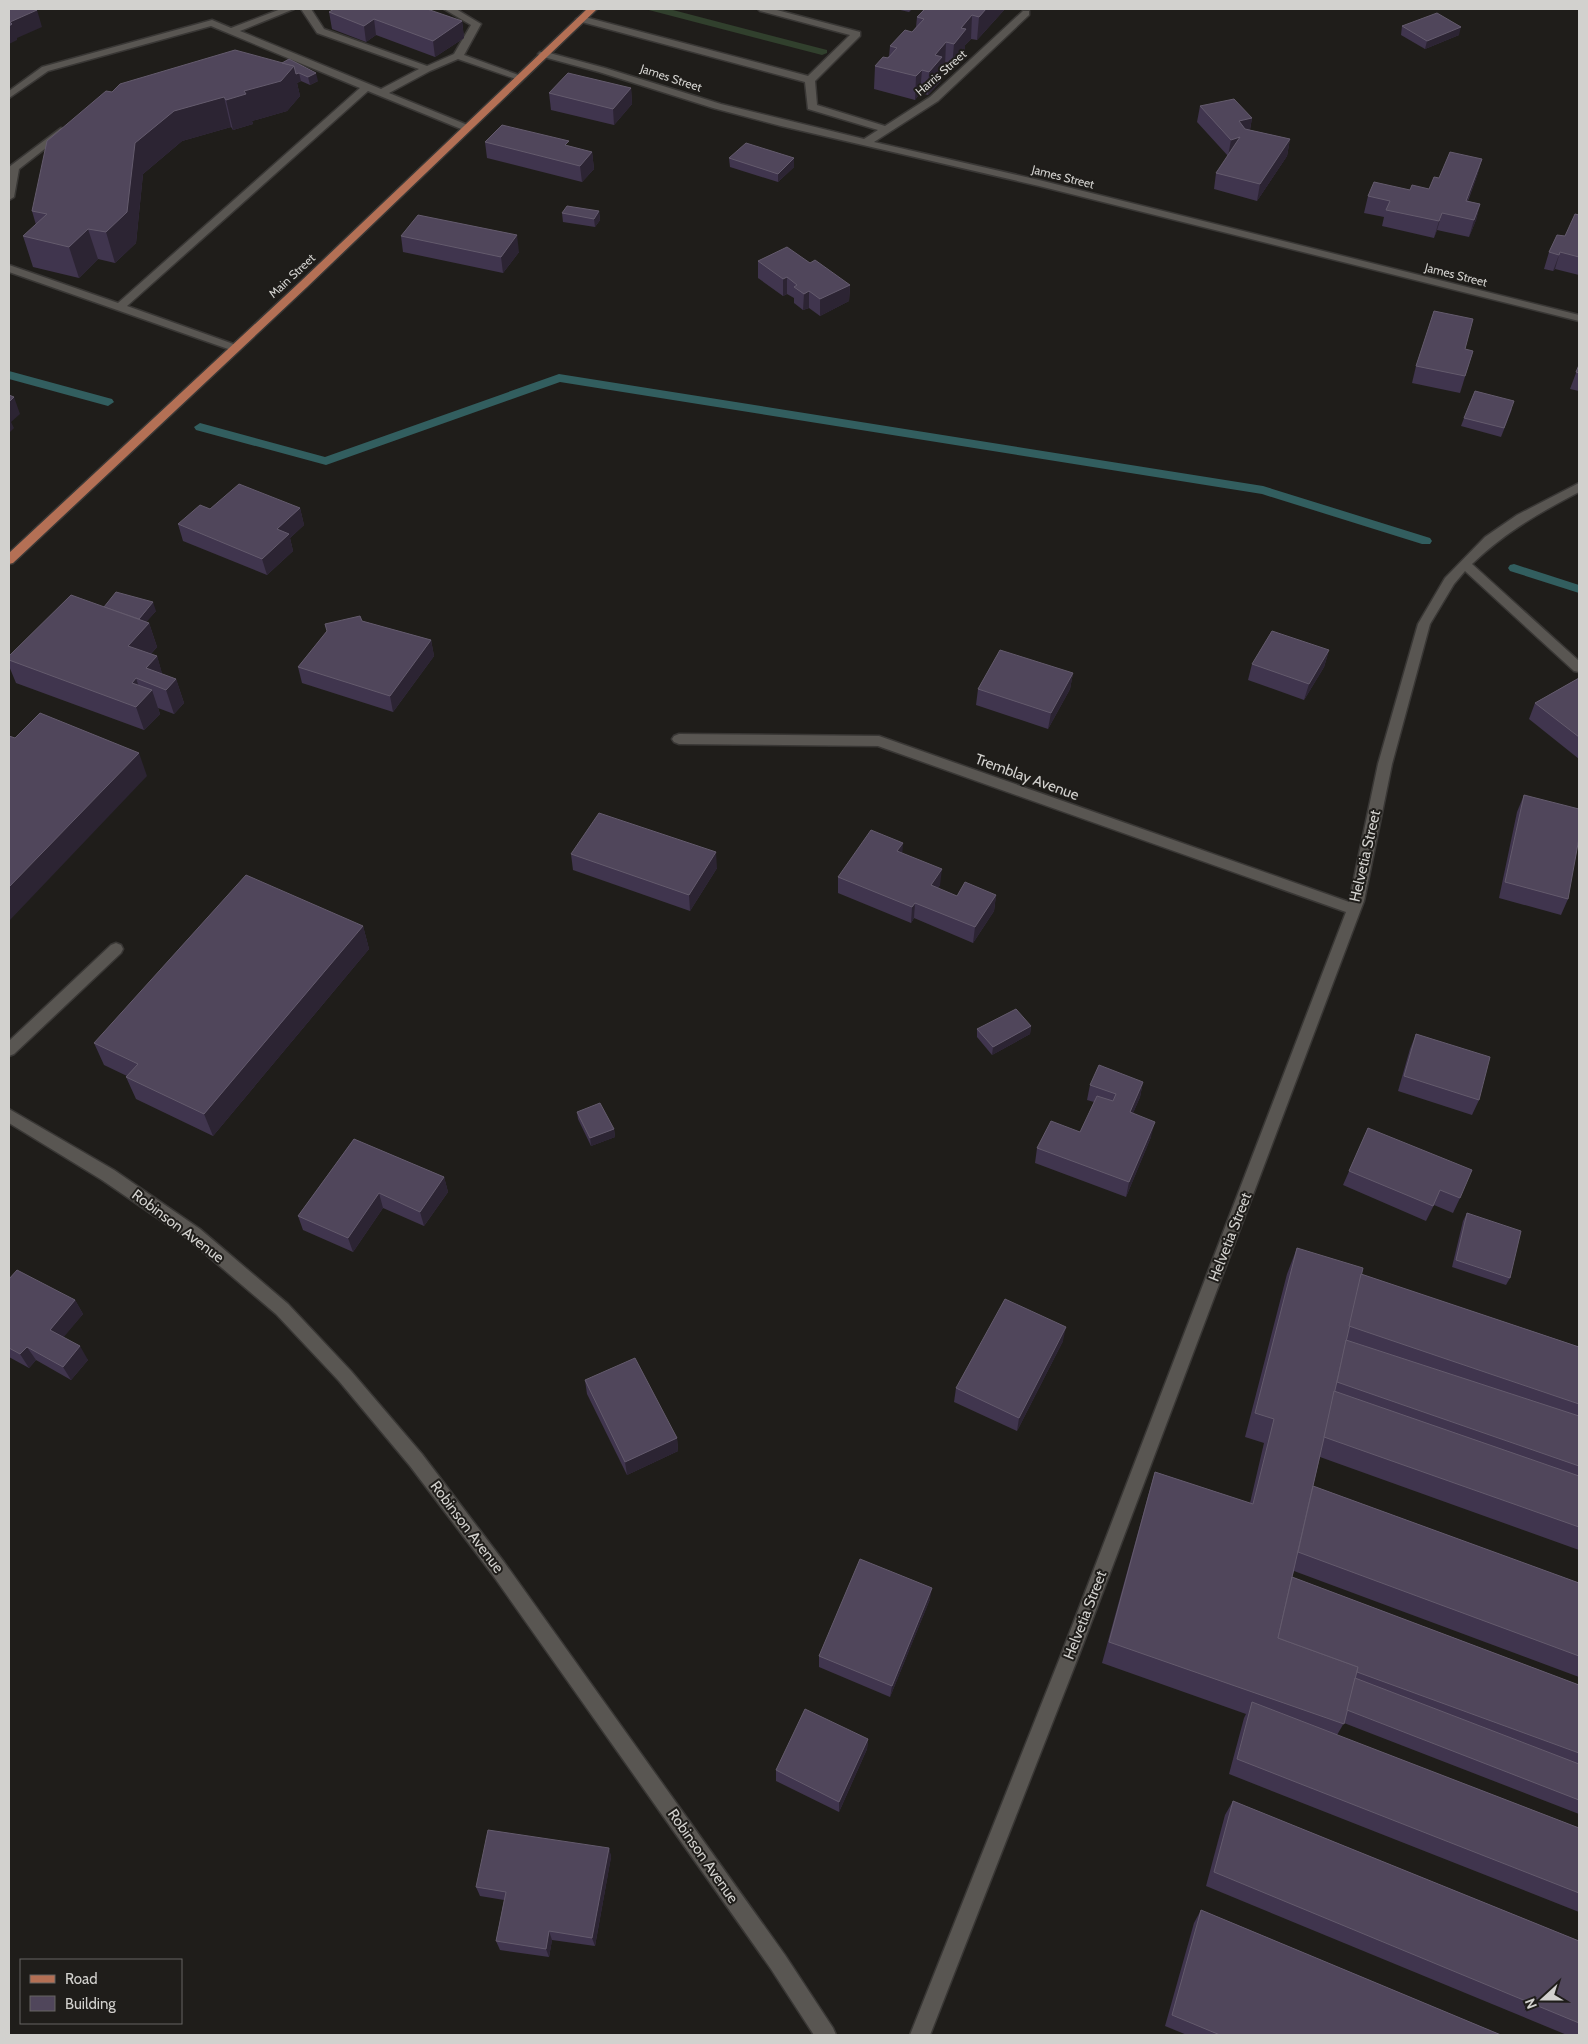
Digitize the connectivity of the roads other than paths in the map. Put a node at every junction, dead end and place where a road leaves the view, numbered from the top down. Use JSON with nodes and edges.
{"nodes":[{"id":1,"x":289,"y":9,"type":"edge"},
{"id":2,"x":306,"y":9,"type":"edge"},
{"id":3,"x":449,"y":9,"type":"edge"},
{"id":4,"x":592,"y":9,"type":"edge"},
{"id":5,"x":763,"y":9,"type":"edge"},
{"id":6,"x":1026,"y":13,"type":"dead end"},
{"id":7,"x":581,"y":19,"type":"junction"},
{"id":8,"x":231,"y":31,"type":"junction"},
{"id":9,"x":279,"y":50,"type":"junction"},
{"id":10,"x":543,"y":54,"type":"junction"},
{"id":11,"x":260,"y":56,"type":"edge"},
{"id":12,"x":458,"y":56,"type":"junction"},
{"id":13,"x":427,"y":69,"type":"junction"},
{"id":14,"x":519,"y":77,"type":"junction"},
{"id":15,"x":810,"y":80,"type":"junction"},
{"id":16,"x":366,"y":87,"type":"junction"},
{"id":17,"x":380,"y":93,"type":"junction"},
{"id":18,"x":9,"y":95,"type":"edge"},
{"id":19,"x":815,"y":119,"type":"junction"},
{"id":20,"x":69,"y":126,"type":"edge"},
{"id":21,"x":466,"y":128,"type":"junction"},
{"id":22,"x":886,"y":129,"type":"junction"},
{"id":23,"x":864,"y":142,"type":"junction"},
{"id":24,"x":11,"y":170,"type":"edge"},
{"id":25,"x":9,"y":197,"type":"edge"},
{"id":26,"x":9,"y":268,"type":"edge"},
{"id":27,"x":120,"y":307,"type":"junction"},
{"id":28,"x":1579,"y":318,"type":"edge"},
{"id":29,"x":235,"y":348,"type":"junction"},
{"id":30,"x":1579,"y":486,"type":"edge"},
{"id":31,"x":9,"y":560,"type":"edge"},
{"id":32,"x":1464,"y":564,"type":"junction"},
{"id":33,"x":1579,"y":668,"type":"edge"},
{"id":34,"x":679,"y":739,"type":"dead end"},
{"id":35,"x":1353,"y":910,"type":"junction"},
{"id":36,"x":116,"y":949,"type":"dead end"},
{"id":37,"x":9,"y":1050,"type":"edge"},
{"id":38,"x":9,"y":1115,"type":"edge"},
{"id":39,"x":826,"y":2035,"type":"edge"},
{"id":40,"x":920,"y":2035,"type":"edge"}],
"edges":[{"from":1,"to":8,"type":"street"},
{"from":2,"to":13,"type":"street"},
{"from":3,"to":12,"type":"street"},
{"from":4,"to":7,"type":"main road","name":"Main Street"},
{"from":5,"to":15,"type":"street"},
{"from":6,"to":22,"type":"street","name":"Harris Street"},
{"from":7,"to":10,"type":"main road","name":"Main Street"},
{"from":7,"to":15,"type":"street"},
{"from":8,"to":9,"type":"street"},
{"from":8,"to":18,"type":"street"},
{"from":9,"to":11,"type":"street"},
{"from":9,"to":16,"type":"street"},
{"from":10,"to":14,"type":"main road","name":"Main Street"},
{"from":10,"to":19,"type":"street","name":"James Street"},
{"from":12,"to":13,"type":"street"},
{"from":12,"to":14,"type":"street"},
{"from":13,"to":17,"type":"street"},
{"from":14,"to":21,"type":"main road","name":"Main Street"},
{"from":15,"to":19,"type":"street"},
{"from":16,"to":17,"type":"street"},
{"from":16,"to":27,"type":"street"},
{"from":17,"to":21,"type":"street"},
{"from":19,"to":22,"type":"street"},
{"from":19,"to":23,"type":"street","name":"James Street"},
{"from":20,"to":24,"type":"street"},
{"from":21,"to":29,"type":"main road","name":"Main Street"},
{"from":22,"to":23,"type":"street","name":"Harris Street"},
{"from":23,"to":28,"type":"street","name":"James Street"},
{"from":24,"to":25,"type":"street"},
{"from":26,"to":27,"type":"street"},
{"from":27,"to":29,"type":"street"},
{"from":29,"to":31,"type":"main road","name":"Main Street"},
{"from":30,"to":32,"type":"street","name":"Helvetia Street"},
{"from":32,"to":33,"type":"street"},
{"from":32,"to":35,"type":"street","name":"Helvetia Street"},
{"from":34,"to":35,"type":"street","name":"Tremblay Avenue"},
{"from":35,"to":40,"type":"street","name":"Helvetia Street"},
{"from":36,"to":37,"type":"street"},
{"from":38,"to":39,"type":"street","name":"Robinson Avenue"}]}
